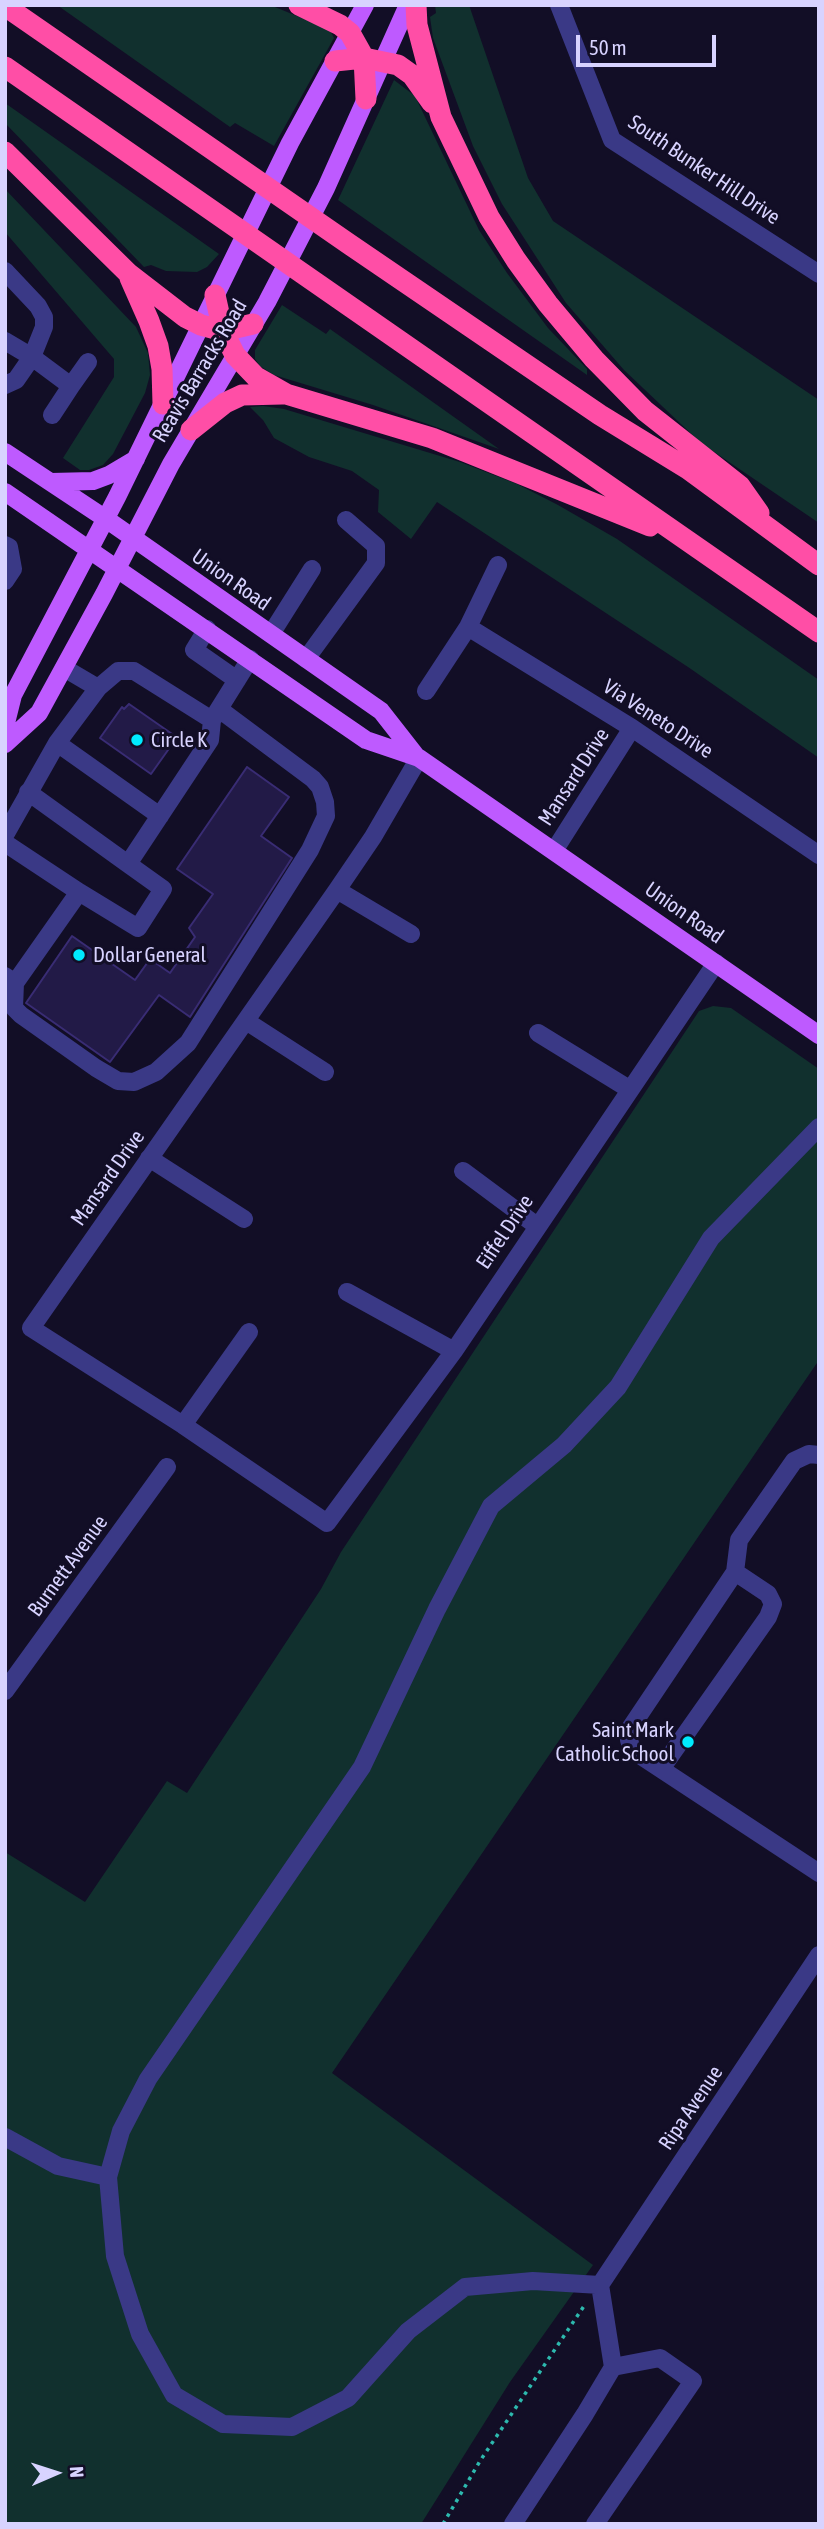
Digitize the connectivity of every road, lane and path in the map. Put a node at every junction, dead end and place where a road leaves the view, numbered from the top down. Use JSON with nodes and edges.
{"nodes":[{"id":1,"x":299,"y":5,"type":"edge"},
{"id":2,"x":365,"y":5,"type":"edge"},
{"id":3,"x":408,"y":5,"type":"edge"},
{"id":4,"x":416,"y":5,"type":"edge"},
{"id":5,"x":559,"y":5,"type":"edge"},
{"id":6,"x":5,"y":6,"type":"edge"},
{"id":7,"x":350,"y":33,"type":"junction"},
{"id":8,"x":374,"y":59,"type":"junction"},
{"id":9,"x":335,"y":61,"type":"junction"},
{"id":10,"x":5,"y":67,"type":"edge"},
{"id":11,"x":366,"y":99,"type":"joint"},
{"id":12,"x":441,"y":117,"type":"junction"},
{"id":13,"x":5,"y":152,"type":"edge"},
{"id":14,"x":5,"y":271,"type":"edge"},
{"id":15,"x":128,"y":273,"type":"junction"},
{"id":16,"x":819,"y":274,"type":"edge"},
{"id":17,"x":215,"y":295,"type":"junction"},
{"id":18,"x":253,"y":324,"type":"junction"},
{"id":19,"x":201,"y":325,"type":"junction"},
{"id":20,"x":223,"y":331,"type":"junction"},
{"id":21,"x":5,"y":341,"type":"edge"},
{"id":22,"x":235,"y":355,"type":"junction"},
{"id":23,"x":32,"y":357,"type":"junction"},
{"id":24,"x":88,"y":362,"type":"dead end"},
{"id":25,"x":5,"y":385,"type":"edge"},
{"id":26,"x":71,"y":386,"type":"junction"},
{"id":27,"x":285,"y":394,"type":"junction"},
{"id":28,"x":163,"y":404,"type":"junction"},
{"id":29,"x":52,"y":415,"type":"dead end"},
{"id":30,"x":191,"y":430,"type":"junction"},
{"id":31,"x":5,"y":452,"type":"edge"},
{"id":32,"x":136,"y":459,"type":"junction"},
{"id":33,"x":49,"y":482,"type":"junction"},
{"id":34,"x":5,"y":492,"type":"edge"},
{"id":35,"x":106,"y":519,"type":"junction"},
{"id":36,"x":346,"y":520,"type":"dead end"},
{"id":37,"x":768,"y":526,"type":"junction"},
{"id":38,"x":133,"y":539,"type":"junction"},
{"id":39,"x":691,"y":543,"type":"junction"},
{"id":40,"x":5,"y":545,"type":"edge"},
{"id":41,"x":90,"y":549,"type":"junction"},
{"id":42,"x":498,"y":565,"type":"dead end"},
{"id":43,"x":819,"y":565,"type":"edge"},
{"id":44,"x":117,"y":568,"type":"junction"},
{"id":45,"x":312,"y":569,"type":"dead end"},
{"id":46,"x":5,"y":582,"type":"edge"},
{"id":47,"x":468,"y":627,"type":"junction"},
{"id":48,"x":207,"y":629,"type":"junction"},
{"id":49,"x":819,"y":632,"type":"edge"},
{"id":50,"x":271,"y":634,"type":"junction"},
{"id":51,"x":250,"y":659,"type":"junction"},
{"id":52,"x":306,"y":659,"type":"junction"},
{"id":53,"x":64,"y":668,"type":"junction"},
{"id":54,"x":237,"y":680,"type":"junction"},
{"id":55,"x":98,"y":688,"type":"junction"},
{"id":56,"x":426,"y":691,"type":"dead end"},
{"id":57,"x":216,"y":714,"type":"junction"},
{"id":58,"x":5,"y":727,"type":"edge"},
{"id":59,"x":632,"y":728,"type":"junction"},
{"id":60,"x":57,"y":743,"type":"junction"},
{"id":61,"x":5,"y":744,"type":"edge"},
{"id":62,"x":419,"y":758,"type":"junction"},
{"id":63,"x":18,"y":801,"type":"edge"},
{"id":64,"x":160,"y":816,"type":"junction"},
{"id":65,"x":5,"y":835,"type":"edge"},
{"id":66,"x":5,"y":843,"type":"edge"},
{"id":67,"x":554,"y":851,"type":"junction"},
{"id":68,"x":819,"y":855,"type":"edge"},
{"id":69,"x":128,"y":864,"type":"junction"},
{"id":70,"x":337,"y":890,"type":"junction"},
{"id":71,"x":79,"y":892,"type":"junction"},
{"id":72,"x":411,"y":934,"type":"dead end"},
{"id":73,"x":716,"y":963,"type":"junction"},
{"id":74,"x":10,"y":980,"type":"edge"},
{"id":75,"x":246,"y":1021,"type":"junction"},
{"id":76,"x":538,"y":1033,"type":"dead end"},
{"id":77,"x":819,"y":1035,"type":"edge"},
{"id":78,"x":325,"y":1072,"type":"dead end"},
{"id":79,"x":629,"y":1088,"type":"junction"},
{"id":80,"x":819,"y":1127,"type":"edge"},
{"id":81,"x":149,"y":1158,"type":"junction"},
{"id":82,"x":463,"y":1171,"type":"dead end"},
{"id":83,"x":244,"y":1219,"type":"dead end"},
{"id":84,"x":537,"y":1226,"type":"junction"},
{"id":85,"x":347,"y":1292,"type":"dead end"},
{"id":86,"x":249,"y":1332,"type":"dead end"},
{"id":87,"x":454,"y":1351,"type":"junction"},
{"id":88,"x":183,"y":1425,"type":"junction"},
{"id":89,"x":819,"y":1455,"type":"edge"},
{"id":90,"x":167,"y":1467,"type":"dead end"},
{"id":91,"x":327,"y":1523,"type":"joint"},
{"id":92,"x":735,"y":1572,"type":"junction"},
{"id":93,"x":5,"y":1691,"type":"edge"},
{"id":94,"x":662,"y":1769,"type":"junction"},
{"id":95,"x":819,"y":1873,"type":"edge"},
{"id":96,"x":819,"y":1955,"type":"edge"},
{"id":97,"x":5,"y":2137,"type":"edge"},
{"id":98,"x":108,"y":2177,"type":"junction"},
{"id":99,"x":600,"y":2285,"type":"junction"},
{"id":100,"x":613,"y":2367,"type":"junction"},
{"id":101,"x":443,"y":2524,"type":"edge"},
{"id":102,"x":513,"y":2524,"type":"edge"},
{"id":103,"x":594,"y":2524,"type":"edge"}],
"edges":[{"from":1,"to":7,"type":"highway"},
{"from":2,"to":7,"type":"main road","name":"Reavis Barracks Road"},
{"from":3,"to":8,"type":"main road"},
{"from":4,"to":12,"type":"highway"},
{"from":5,"to":16,"type":"street","name":"South Bunker Hill Drive"},
{"from":6,"to":37,"type":"highway"},
{"from":7,"to":8,"type":"highway"},
{"from":7,"to":9,"type":"main road","name":"Reavis Barracks Road"},
{"from":8,"to":9,"type":"highway"},
{"from":8,"to":11,"type":"highway"},
{"from":8,"to":12,"type":"highway"},
{"from":9,"to":17,"type":"main road","name":"Reavis Barracks Road"},
{"from":10,"to":39,"type":"highway"},
{"from":11,"to":18,"type":"main road","name":"Reavis Barracks Road"},
{"from":12,"to":37,"type":"highway"},
{"from":13,"to":15,"type":"highway"},
{"from":14,"to":23,"type":"street"},
{"from":15,"to":19,"type":"highway"},
{"from":15,"to":28,"type":"highway"},
{"from":17,"to":19,"type":"main road","name":"Reavis Barracks Road"},
{"from":17,"to":20,"type":"highway"},
{"from":18,"to":20,"type":"highway"},
{"from":18,"to":22,"type":"main road","name":"Reavis Barracks Road"},
{"from":19,"to":20,"type":"highway"},
{"from":19,"to":28,"type":"main road","name":"Reavis Barracks Road"},
{"from":20,"to":22,"type":"highway"},
{"from":21,"to":23,"type":"street"},
{"from":22,"to":27,"type":"highway"},
{"from":22,"to":30,"type":"main road","name":"Reavis Barracks Road"},
{"from":23,"to":25,"type":"street"},
{"from":23,"to":26,"type":"street"},
{"from":24,"to":26,"type":"street"},
{"from":26,"to":29,"type":"street"},
{"from":27,"to":30,"type":"highway"},
{"from":27,"to":39,"type":"highway"},
{"from":28,"to":32,"type":"main road","name":"Reavis Barracks Road"},
{"from":30,"to":38,"type":"main road","name":"Reavis Barracks Road"},
{"from":31,"to":33,"type":"main road","name":"Union Road"},
{"from":32,"to":33,"type":"main road"},
{"from":32,"to":35,"type":"main road","name":"Reavis Barracks Road"},
{"from":33,"to":35,"type":"main road","name":"Union Road"},
{"from":34,"to":41,"type":"main road","name":"Union Road"},
{"from":35,"to":38,"type":"main road","name":"Union Road"},
{"from":35,"to":41,"type":"main road","name":"Reavis Barracks Road"},
{"from":36,"to":52,"type":"street"},
{"from":37,"to":43,"type":"highway"},
{"from":38,"to":44,"type":"main road","name":"Reavis Barracks Road"},
{"from":38,"to":50,"type":"main road","name":"Union Road"},
{"from":39,"to":49,"type":"highway"},
{"from":40,"to":46,"type":"street"},
{"from":41,"to":44,"type":"main road","name":"Union Road"},
{"from":41,"to":58,"type":"main road","name":"Reavis Barracks Road"},
{"from":42,"to":47,"type":"street"},
{"from":44,"to":48,"type":"main road","name":"Union Road"},
{"from":44,"to":53,"type":"main road","name":"Reavis Barracks Road"},
{"from":45,"to":50,"type":"street"},
{"from":47,"to":56,"type":"street"},
{"from":47,"to":59,"type":"street","name":"Via Veneto Drive"},
{"from":48,"to":51,"type":"main road","name":"Union Road"},
{"from":48,"to":54,"type":"street"},
{"from":50,"to":52,"type":"main road","name":"Union Road"},
{"from":51,"to":54,"type":"street"},
{"from":51,"to":62,"type":"main road","name":"Union Road"},
{"from":52,"to":62,"type":"main road","name":"Union Road"},
{"from":53,"to":55,"type":"street"},
{"from":53,"to":61,"type":"main road","name":"Reavis Barracks Road"},
{"from":54,"to":57,"type":"street"},
{"from":55,"to":57,"type":"street"},
{"from":55,"to":60,"type":"street"},
{"from":57,"to":64,"type":"street"},
{"from":57,"to":74,"type":"street"},
{"from":59,"to":67,"type":"street","name":"Mansard Drive"},
{"from":59,"to":68,"type":"street","name":"Via Veneto Drive"},
{"from":60,"to":63,"type":"street"},
{"from":60,"to":64,"type":"street"},
{"from":62,"to":67,"type":"main road","name":"Union Road"},
{"from":62,"to":70,"type":"street","name":"Mansard Drive"},
{"from":63,"to":65,"type":"street"},
{"from":63,"to":69,"type":"street"},
{"from":64,"to":69,"type":"street"},
{"from":66,"to":71,"type":"street"},
{"from":67,"to":73,"type":"main road","name":"Union Road"},
{"from":69,"to":71,"type":"street"},
{"from":70,"to":72,"type":"street"},
{"from":70,"to":75,"type":"street","name":"Mansard Drive"},
{"from":71,"to":74,"type":"street"},
{"from":73,"to":77,"type":"main road","name":"Union Road"},
{"from":73,"to":79,"type":"street","name":"Eiffel Drive"},
{"from":75,"to":78,"type":"street"},
{"from":75,"to":81,"type":"street","name":"Mansard Drive"},
{"from":76,"to":79,"type":"street"},
{"from":79,"to":84,"type":"street","name":"Eiffel Drive"},
{"from":80,"to":98,"type":"street"},
{"from":81,"to":83,"type":"street"},
{"from":81,"to":88,"type":"street","name":"Mansard Drive"},
{"from":82,"to":84,"type":"street"},
{"from":84,"to":87,"type":"street","name":"Eiffel Drive"},
{"from":85,"to":87,"type":"street"},
{"from":86,"to":88,"type":"street"},
{"from":87,"to":91,"type":"street","name":"Eiffel Drive"},
{"from":88,"to":91,"type":"street","name":"Mansard Drive"},
{"from":89,"to":92,"type":"street"},
{"from":90,"to":93,"type":"street","name":"Burnett Avenue"},
{"from":92,"to":94,"type":"street"},
{"from":92,"to":94,"type":"street"},
{"from":94,"to":95,"type":"street"},
{"from":96,"to":99,"type":"street","name":"Ripa Avenue"},
{"from":97,"to":98,"type":"street"},
{"from":98,"to":99,"type":"street"},
{"from":99,"to":100,"type":"street"},
{"from":99,"to":101,"type":"path"},
{"from":100,"to":102,"type":"street"},
{"from":100,"to":103,"type":"street"}]}
